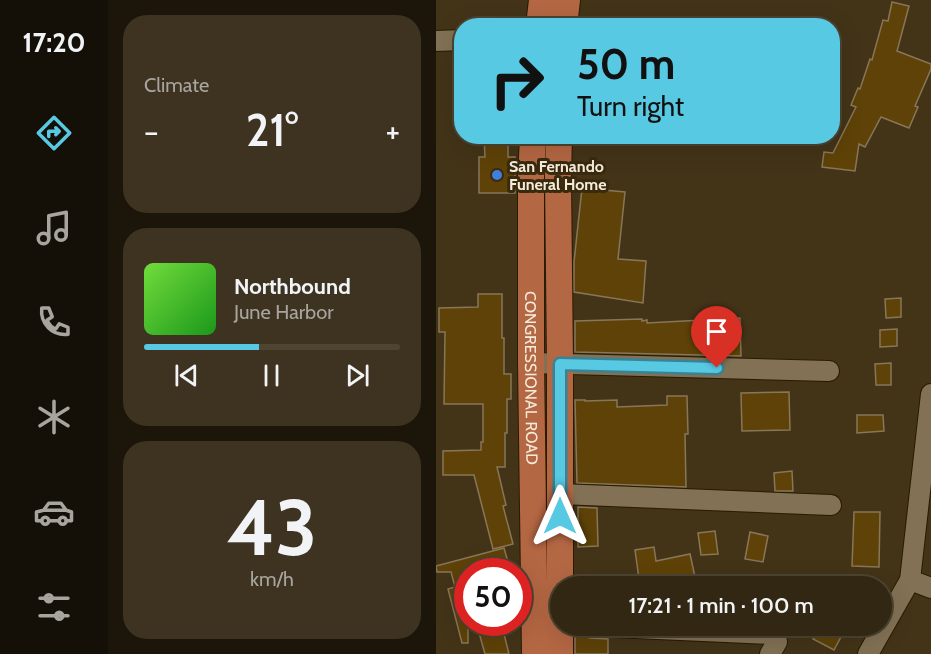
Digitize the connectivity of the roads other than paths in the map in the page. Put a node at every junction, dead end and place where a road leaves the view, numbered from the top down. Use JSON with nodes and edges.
{"nodes":[{"id":1,"x":542,"y":0,"type":"edge"},
{"id":2,"x":567,"y":0,"type":"edge"},
{"id":3,"x":540,"y":18,"type":"edge"},
{"id":4,"x":565,"y":18,"type":"edge"},
{"id":5,"x":454,"y":40,"type":"edge"},
{"id":6,"x":436,"y":41,"type":"edge"},
{"id":7,"x":533,"y":144,"type":"edge"},
{"id":8,"x":559,"y":144,"type":"edge"},
{"id":9,"x":531,"y":363,"type":"junction"},
{"id":10,"x":560,"y":364,"type":"junction"},
{"id":11,"x":829,"y":371,"type":"dead end"},
{"id":12,"x":931,"y":394,"type":"edge"},
{"id":13,"x":560,"y":494,"type":"junction"},
{"id":14,"x":831,"y":505,"type":"dead end"},
{"id":15,"x":560,"y":576,"type":"edge"},
{"id":16,"x":910,"y":580,"type":"junction"},
{"id":17,"x":931,"y":588,"type":"edge"},
{"id":18,"x":560,"y":636,"type":"edge"},
{"id":19,"x":774,"y":636,"type":"edge"},
{"id":20,"x":535,"y":654,"type":"edge"},
{"id":21,"x":560,"y":654,"type":"edge"},
{"id":22,"x":770,"y":654,"type":"edge"},
{"id":23,"x":868,"y":654,"type":"edge"}],
"edges":[{"from":1,"to":3,"type":"main road"},
{"from":2,"to":4,"type":"main road"},
{"from":5,"to":6,"type":"street"},
{"from":7,"to":9,"type":"main road","name":"CONGRESSIONAL ROAD"},
{"from":8,"to":10,"type":"main road","name":"CONGRESSIONAL ROAD"},
{"from":9,"to":10,"type":"street"},
{"from":9,"to":20,"type":"main road","name":"CONGRESSIONAL ROAD"},
{"from":10,"to":11,"type":"street"},
{"from":10,"to":13,"type":"main road","name":"CONGRESSIONAL ROAD"},
{"from":12,"to":16,"type":"street"},
{"from":13,"to":14,"type":"street"},
{"from":13,"to":15,"type":"main road","name":"CONGRESSIONAL ROAD"},
{"from":16,"to":17,"type":"street"},
{"from":16,"to":23,"type":"street"},
{"from":18,"to":21,"type":"main road","name":"CONGRESSIONAL ROAD"},
{"from":19,"to":22,"type":"street"}]}
